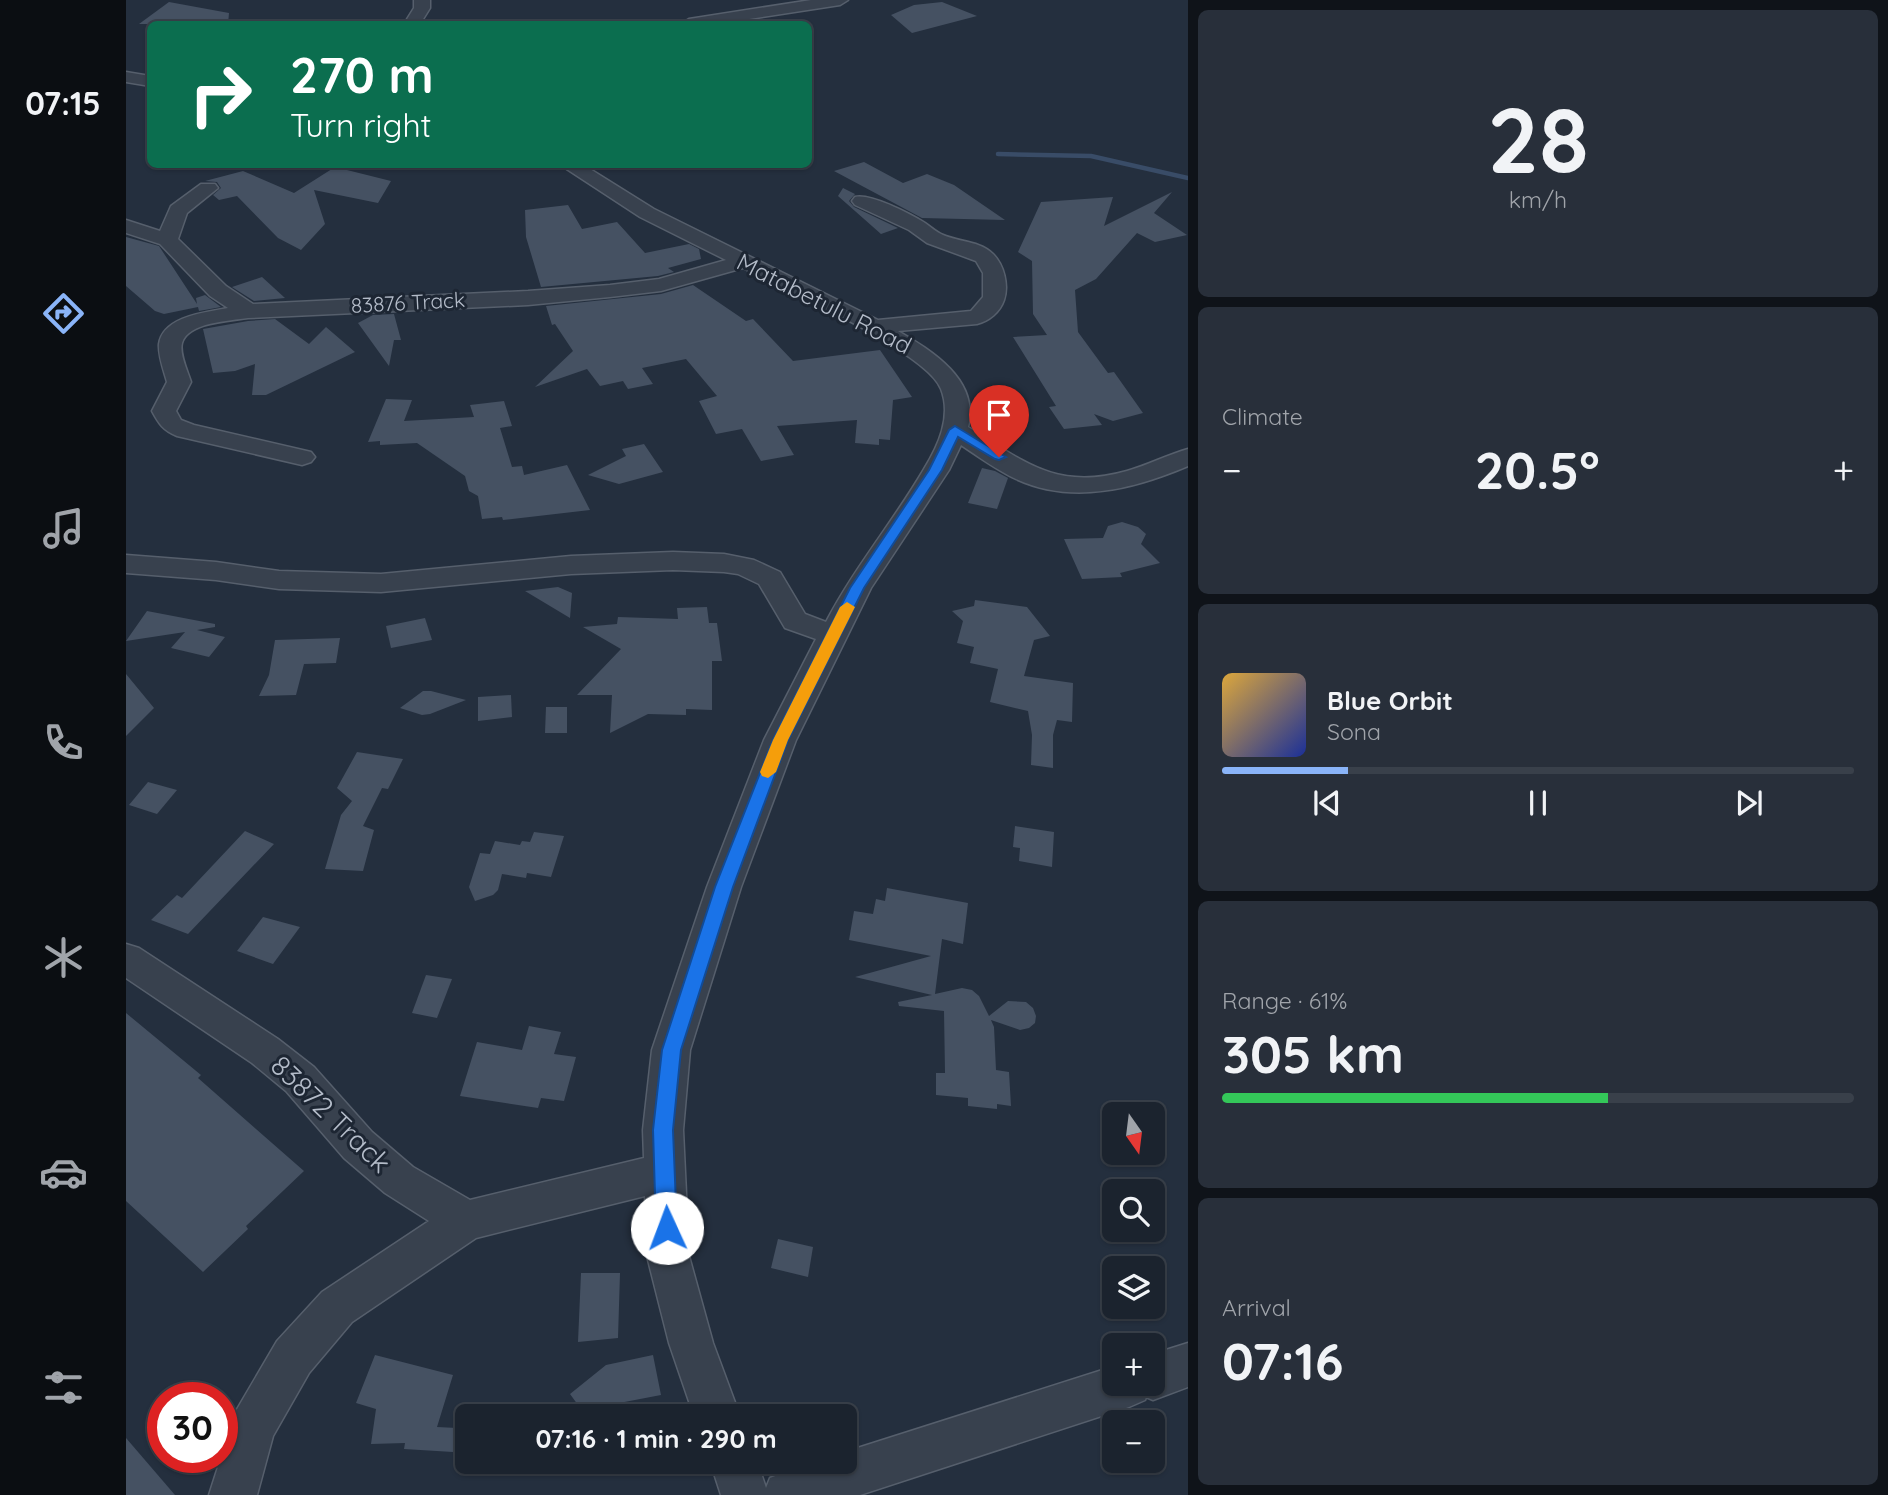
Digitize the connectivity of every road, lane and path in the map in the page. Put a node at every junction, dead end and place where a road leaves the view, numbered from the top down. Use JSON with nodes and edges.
{"nodes":[{"id":1,"x":422,"y":0,"type":"edge"},
{"id":2,"x":840,"y":0,"type":"edge"},
{"id":3,"x":414,"y":21,"type":"edge"},
{"id":4,"x":708,"y":21,"type":"edge"},
{"id":5,"x":126,"y":77,"type":"edge"},
{"id":6,"x":147,"y":80,"type":"edge"},
{"id":7,"x":575,"y":168,"type":"edge"},
{"id":8,"x":208,"y":188,"type":"dead end"},
{"id":9,"x":862,"y":201,"type":"dead end"},
{"id":10,"x":126,"y":226,"type":"edge"},
{"id":11,"x":167,"y":240,"type":"junction"},
{"id":12,"x":741,"y":262,"type":"junction"},
{"id":13,"x":248,"y":311,"type":"junction"},
{"id":14,"x":874,"y":327,"type":"junction"},
{"id":15,"x":955,"y":430,"type":"junction"},
{"id":16,"x":302,"y":457,"type":"dead end"},
{"id":17,"x":1188,"y":457,"type":"edge"},
{"id":18,"x":126,"y":564,"type":"edge"},
{"id":19,"x":833,"y":635,"type":"junction"},
{"id":20,"x":126,"y":959,"type":"edge"},
{"id":21,"x":664,"y":1173,"type":"junction"},
{"id":22,"x":466,"y":1221,"type":"junction"},
{"id":23,"x":1188,"y":1365,"type":"edge"},
{"id":24,"x":1165,"y":1373,"type":"edge"},
{"id":25,"x":1102,"y":1394,"type":"edge"},
{"id":26,"x":713,"y":1404,"type":"edge"},
{"id":27,"x":738,"y":1474,"type":"edge"},
{"id":28,"x":857,"y":1484,"type":"edge"},
{"id":29,"x":233,"y":1495,"type":"edge"},
{"id":30,"x":746,"y":1495,"type":"edge"},
{"id":31,"x":786,"y":1495,"type":"edge"}],
"edges":[{"from":1,"to":3,"type":"street"},
{"from":2,"to":4,"type":"street"},
{"from":5,"to":6,"type":"street"},
{"from":7,"to":12,"type":"street","name":"Matabetulu Road"},
{"from":8,"to":11,"type":"street"},
{"from":9,"to":14,"type":"street"},
{"from":10,"to":11,"type":"street"},
{"from":11,"to":13,"type":"street"},
{"from":12,"to":13,"type":"street","name":"83876 Track"},
{"from":12,"to":14,"type":"street","name":"Matabetulu Road"},
{"from":13,"to":16,"type":"street","name":"83876 Track"},
{"from":14,"to":15,"type":"street","name":"Matabetulu Road"},
{"from":15,"to":17,"type":"street"},
{"from":15,"to":19,"type":"street","name":"Matabetulu Road"},
{"from":18,"to":19,"type":"street"},
{"from":19,"to":21,"type":"street","name":"Matabetulu Road"},
{"from":20,"to":22,"type":"street","name":"83872 Track"},
{"from":21,"to":22,"type":"street"},
{"from":21,"to":26,"type":"street","name":"Matabetulu Road"},
{"from":22,"to":29,"type":"street"},
{"from":23,"to":24,"type":"street"},
{"from":25,"to":28,"type":"street"},
{"from":27,"to":30,"type":"street"},
{"from":28,"to":31,"type":"street"}]}
